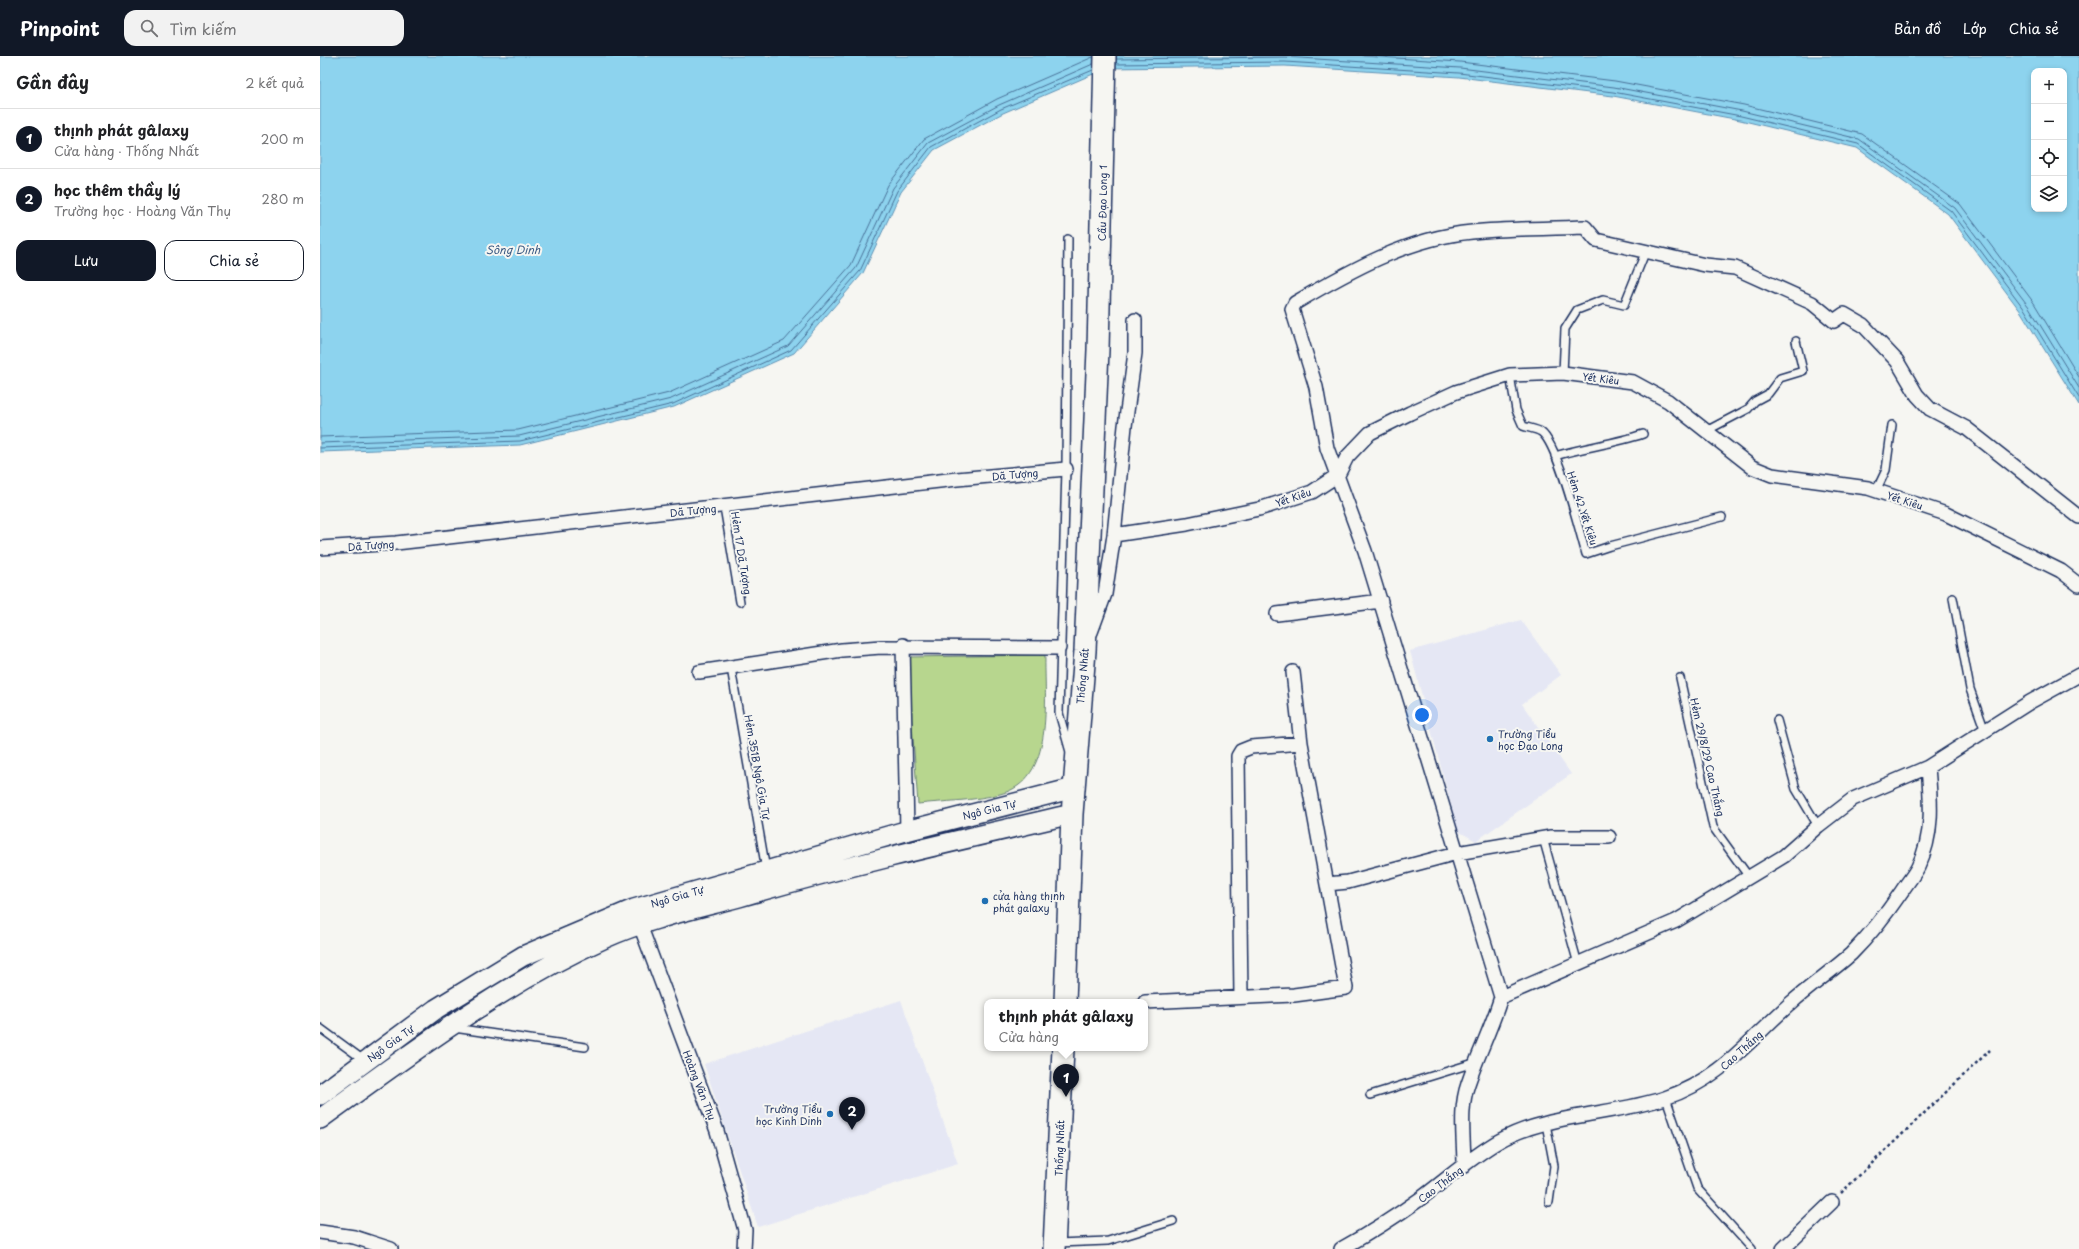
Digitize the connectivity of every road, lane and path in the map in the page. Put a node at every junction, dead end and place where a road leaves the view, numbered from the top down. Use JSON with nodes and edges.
{"nodes":[{"id":1,"x":1105,"y":56,"type":"edge"},
{"id":2,"x":1068,"y":240,"type":"dead end"},
{"id":3,"x":1645,"y":252,"type":"junction"},
{"id":4,"x":1135,"y":320,"type":"dead end"},
{"id":5,"x":1796,"y":341,"type":"dead end"},
{"id":6,"x":1098,"y":350,"type":"joint"},
{"id":7,"x":1564,"y":373,"type":"junction"},
{"id":8,"x":1510,"y":375,"type":"junction"},
{"id":9,"x":1892,"y":425,"type":"dead end"},
{"id":10,"x":1706,"y":431,"type":"junction"},
{"id":11,"x":1643,"y":434,"type":"dead end"},
{"id":12,"x":1555,"y":456,"type":"junction"},
{"id":13,"x":1066,"y":469,"type":"junction"},
{"id":14,"x":1338,"y":475,"type":"junction"},
{"id":15,"x":1876,"y":491,"type":"junction"},
{"id":16,"x":724,"y":507,"type":"junction"},
{"id":17,"x":1722,"y":517,"type":"dead end"},
{"id":18,"x":2079,"y":517,"type":"edge"},
{"id":19,"x":1114,"y":535,"type":"junction"},
{"id":20,"x":320,"y":548,"type":"edge"},
{"id":21,"x":2079,"y":585,"type":"edge"},
{"id":22,"x":1953,"y":598,"type":"dead end"},
{"id":23,"x":1381,"y":601,"type":"junction"},
{"id":24,"x":740,"y":602,"type":"dead end"},
{"id":25,"x":1277,"y":614,"type":"dead end"},
{"id":26,"x":903,"y":645,"type":"junction"},
{"id":27,"x":1059,"y":648,"type":"junction"},
{"id":28,"x":1085,"y":651,"type":"junction"},
{"id":29,"x":731,"y":668,"type":"junction"},
{"id":30,"x":699,"y":672,"type":"dead end"},
{"id":31,"x":1293,"y":672,"type":"dead end"},
{"id":32,"x":2079,"y":675,"type":"edge"},
{"id":33,"x":1680,"y":678,"type":"dead end"},
{"id":34,"x":1776,"y":720,"type":"dead end"},
{"id":35,"x":1985,"y":731,"type":"junction"},
{"id":36,"x":1302,"y":743,"type":"junction"},
{"id":37,"x":1928,"y":767,"type":"junction"},
{"id":38,"x":1074,"y":779,"type":"junction"},
{"id":39,"x":1072,"y":814,"type":"junction"},
{"id":40,"x":1818,"y":826,"type":"junction"},
{"id":41,"x":907,"y":830,"type":"junction"},
{"id":42,"x":1609,"y":837,"type":"dead end"},
{"id":43,"x":1543,"y":838,"type":"junction"},
{"id":44,"x":912,"y":851,"type":"junction"},
{"id":45,"x":1457,"y":853,"type":"junction"},
{"id":46,"x":799,"y":860,"type":"junction"},
{"id":47,"x":766,"y":870,"type":"junction"},
{"id":48,"x":1749,"y":877,"type":"junction"},
{"id":49,"x":805,"y":878,"type":"junction"},
{"id":50,"x":1327,"y":884,"type":"junction"},
{"id":51,"x":637,"y":917,"type":"junction"},
{"id":52,"x":1578,"y":964,"type":"junction"},
{"id":53,"x":1241,"y":997,"type":"junction"},
{"id":54,"x":1501,"y":997,"type":"junction"},
{"id":55,"x":1065,"y":999,"type":"edge"},
{"id":56,"x":1148,"y":1002,"type":"edge"},
{"id":57,"x":436,"y":1009,"type":"junction"},
{"id":58,"x":449,"y":1027,"type":"junction"},
{"id":59,"x":320,"y":1028,"type":"edge"},
{"id":60,"x":585,"y":1047,"type":"dead end"},
{"id":61,"x":1990,"y":1050,"type":"dead end"},
{"id":62,"x":1063,"y":1051,"type":"edge"},
{"id":63,"x":365,"y":1061,"type":"junction"},
{"id":64,"x":1477,"y":1062,"type":"junction"},
{"id":65,"x":376,"y":1078,"type":"junction"},
{"id":66,"x":320,"y":1095,"type":"edge"},
{"id":67,"x":1370,"y":1095,"type":"dead end"},
{"id":68,"x":1666,"y":1098,"type":"junction"},
{"id":69,"x":320,"y":1119,"type":"edge"},
{"id":70,"x":1546,"y":1124,"type":"junction"},
{"id":71,"x":1464,"y":1166,"type":"junction"},
{"id":72,"x":1549,"y":1202,"type":"dead end"},
{"id":73,"x":1832,"y":1202,"type":"joint"},
{"id":74,"x":1173,"y":1221,"type":"dead end"},
{"id":75,"x":320,"y":1232,"type":"edge"},
{"id":76,"x":1054,"y":1246,"type":"edge"},
{"id":77,"x":391,"y":1249,"type":"edge"},
{"id":78,"x":744,"y":1249,"type":"edge"},
{"id":79,"x":1341,"y":1249,"type":"edge"},
{"id":80,"x":1752,"y":1249,"type":"edge"},
{"id":81,"x":1783,"y":1249,"type":"edge"}],
"edges":[{"from":1,"to":6,"type":"main road","name":"Cầu Đạo Long 1"},
{"from":2,"to":13,"type":"lane"},
{"from":3,"to":7,"type":"lane"},
{"from":3,"to":14,"type":"street"},
{"from":3,"to":18,"type":"street"},
{"from":4,"to":19,"type":"street"},
{"from":5,"to":10,"type":"lane"},
{"from":6,"to":28,"type":"main road","name":"Thống Nhất"},
{"from":7,"to":8,"type":"street","name":"Yết Kiêu"},
{"from":7,"to":10,"type":"street","name":"Yết Kiêu"},
{"from":8,"to":12,"type":"lane","name":"Hẻm 42 Yết Kiêu"},
{"from":8,"to":14,"type":"street","name":"Yết Kiêu"},
{"from":9,"to":15,"type":"lane"},
{"from":10,"to":15,"type":"street","name":"Yết Kiêu"},
{"from":11,"to":12,"type":"lane"},
{"from":12,"to":17,"type":"lane","name":"Hẻm 42 Yết Kiêu"},
{"from":13,"to":16,"type":"street","name":"Dã Tượng"},
{"from":13,"to":27,"type":"lane"},
{"from":14,"to":19,"type":"street","name":"Yết Kiêu"},
{"from":14,"to":23,"type":"street"},
{"from":15,"to":21,"type":"street","name":"Yết Kiêu"},
{"from":16,"to":20,"type":"street","name":"Dã Tượng"},
{"from":16,"to":24,"type":"lane","name":"Hẻm 17 Dã Tượng"},
{"from":19,"to":28,"type":"street"},
{"from":22,"to":35,"type":"lane"},
{"from":23,"to":25,"type":"street"},
{"from":23,"to":45,"type":"street"},
{"from":26,"to":27,"type":"street"},
{"from":26,"to":29,"type":"street"},
{"from":26,"to":41,"type":"street"},
{"from":27,"to":38,"type":"lane"},
{"from":28,"to":38,"type":"main road","name":"Thống Nhất"},
{"from":29,"to":30,"type":"street"},
{"from":29,"to":47,"type":"lane","name":"Hẻm 351B Ngô Gia Tự"},
{"from":31,"to":36,"type":"street"},
{"from":32,"to":35,"type":"street"},
{"from":33,"to":48,"type":"lane","name":"Hẻm 29/8/29 Cao Thắng"},
{"from":34,"to":40,"type":"lane"},
{"from":35,"to":37,"type":"street"},
{"from":36,"to":50,"type":"street"},
{"from":36,"to":53,"type":"street"},
{"from":37,"to":40,"type":"street"},
{"from":37,"to":68,"type":"street","name":"Cao Thắng"},
{"from":38,"to":39,"type":"main road","name":"Thống Nhất"},
{"from":38,"to":41,"type":"main road","name":"Ngô Gia Tự"},
{"from":39,"to":44,"type":"main road","name":"Ngô Gia Tự"},
{"from":39,"to":55,"type":"main road","name":"Thống Nhất"},
{"from":40,"to":48,"type":"street"},
{"from":41,"to":44,"type":"main road"},
{"from":41,"to":46,"type":"main road","name":"Ngô Gia Tự"},
{"from":42,"to":43,"type":"street"},
{"from":43,"to":45,"type":"street"},
{"from":43,"to":52,"type":"lane"},
{"from":44,"to":49,"type":"main road","name":"Ngô Gia Tự"},
{"from":45,"to":50,"type":"street"},
{"from":45,"to":54,"type":"street"},
{"from":46,"to":47,"type":"main road","name":"Ngô Gia Tự"},
{"from":46,"to":49,"type":"main road"},
{"from":47,"to":51,"type":"main road","name":"Ngô Gia Tự"},
{"from":48,"to":52,"type":"street"},
{"from":49,"to":51,"type":"main road","name":"Ngô Gia Tự"},
{"from":50,"to":53,"type":"street"},
{"from":51,"to":57,"type":"main road","name":"Ngô Gia Tự"},
{"from":51,"to":58,"type":"main road","name":"Ngô Gia Tự"},
{"from":51,"to":78,"type":"street","name":"Hoàng Văn Thụ"},
{"from":52,"to":54,"type":"street"},
{"from":53,"to":56,"type":"street"},
{"from":54,"to":64,"type":"street"},
{"from":57,"to":58,"type":"main road"},
{"from":57,"to":63,"type":"main road","name":"Ngô Gia Tự"},
{"from":58,"to":60,"type":"lane"},
{"from":58,"to":65,"type":"main road","name":"Ngô Gia Tự"},
{"from":59,"to":63,"type":"lane"},
{"from":61,"to":73,"type":"path"},
{"from":62,"to":76,"type":"main road","name":"Thống Nhất"},
{"from":63,"to":65,"type":"main road"},
{"from":63,"to":66,"type":"main road","name":"Ngô Gia Tự"},
{"from":64,"to":67,"type":"lane"},
{"from":64,"to":71,"type":"street"},
{"from":65,"to":69,"type":"main road","name":"Ngô Gia Tự"},
{"from":68,"to":70,"type":"street","name":"Cao Thắng"},
{"from":68,"to":80,"type":"lane"},
{"from":70,"to":71,"type":"street","name":"Cao Thắng"},
{"from":70,"to":72,"type":"lane"},
{"from":71,"to":79,"type":"street","name":"Cao Thắng"},
{"from":73,"to":81,"type":"street"},
{"from":74,"to":76,"type":"lane"},
{"from":75,"to":77,"type":"street"}]}
